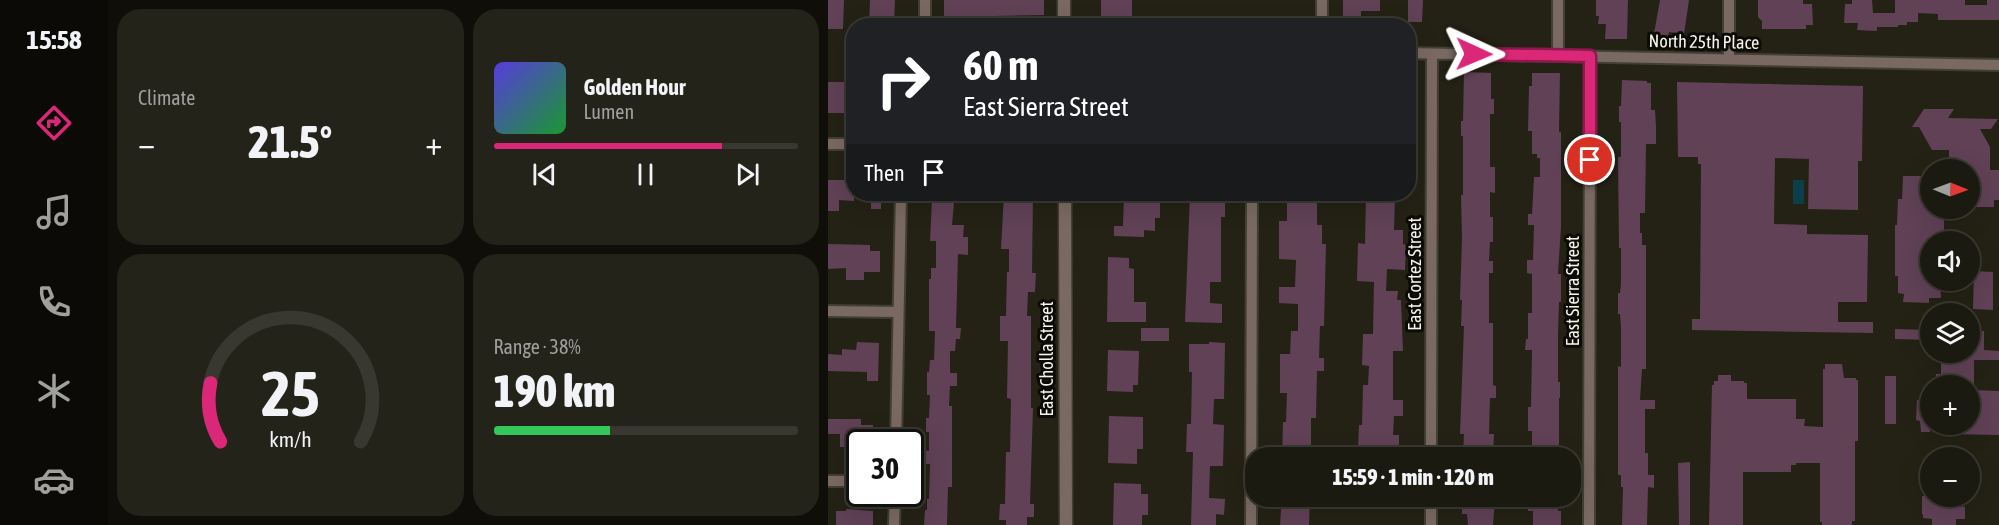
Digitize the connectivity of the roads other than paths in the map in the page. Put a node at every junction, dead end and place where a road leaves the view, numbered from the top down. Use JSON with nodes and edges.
{"nodes":[{"id":1,"x":925,"y":0,"type":"edge"},
{"id":2,"x":1064,"y":0,"type":"edge"},
{"id":3,"x":1322,"y":0,"type":"edge"},
{"id":4,"x":1558,"y":0,"type":"edge"},
{"id":5,"x":1729,"y":0,"type":"edge"},
{"id":6,"x":925,"y":18,"type":"edge"},
{"id":7,"x":1064,"y":18,"type":"edge"},
{"id":8,"x":1322,"y":18,"type":"edge"},
{"id":9,"x":1416,"y":53,"type":"edge"},
{"id":10,"x":1432,"y":54,"type":"junction"},
{"id":11,"x":1558,"y":56,"type":"junction"},
{"id":12,"x":1590,"y":56,"type":"junction"},
{"id":13,"x":1729,"y":59,"type":"junction"},
{"id":14,"x":1999,"y":65,"type":"edge"},
{"id":15,"x":828,"y":144,"type":"edge"},
{"id":16,"x":846,"y":144,"type":"edge"},
{"id":17,"x":901,"y":201,"type":"edge"},
{"id":18,"x":1065,"y":201,"type":"edge"},
{"id":19,"x":1252,"y":201,"type":"edge"},
{"id":20,"x":828,"y":311,"type":"edge"},
{"id":21,"x":898,"y":312,"type":"junction"},
{"id":22,"x":896,"y":429,"type":"edge"},
{"id":23,"x":1431,"y":447,"type":"edge"},
{"id":24,"x":828,"y":481,"type":"edge"},
{"id":25,"x":846,"y":481,"type":"edge"},
{"id":26,"x":895,"y":507,"type":"edge"},
{"id":27,"x":1431,"y":507,"type":"edge"},
{"id":28,"x":894,"y":525,"type":"edge"},
{"id":29,"x":1066,"y":525,"type":"edge"},
{"id":30,"x":1251,"y":525,"type":"edge"},
{"id":31,"x":1431,"y":525,"type":"edge"},
{"id":32,"x":1589,"y":525,"type":"edge"}],
"edges":[{"from":1,"to":6,"type":"street"},
{"from":2,"to":7,"type":"street"},
{"from":3,"to":8,"type":"street"},
{"from":4,"to":11,"type":"street"},
{"from":5,"to":13,"type":"street"},
{"from":9,"to":10,"type":"street","name":"North 25th Place"},
{"from":10,"to":11,"type":"street","name":"North 25th Place"},
{"from":10,"to":23,"type":"street","name":"East Cortez Street"},
{"from":11,"to":12,"type":"street","name":"North 25th Place"},
{"from":12,"to":13,"type":"street","name":"North 25th Place"},
{"from":12,"to":32,"type":"street","name":"East Sierra Street"},
{"from":13,"to":14,"type":"street","name":"North 25th Place"},
{"from":15,"to":16,"type":"street"},
{"from":17,"to":21,"type":"street"},
{"from":18,"to":29,"type":"street","name":"East Cholla Street"},
{"from":19,"to":30,"type":"street"},
{"from":20,"to":21,"type":"street"},
{"from":21,"to":22,"type":"street"},
{"from":24,"to":25,"type":"street"},
{"from":26,"to":28,"type":"street"},
{"from":27,"to":31,"type":"street"}]}
